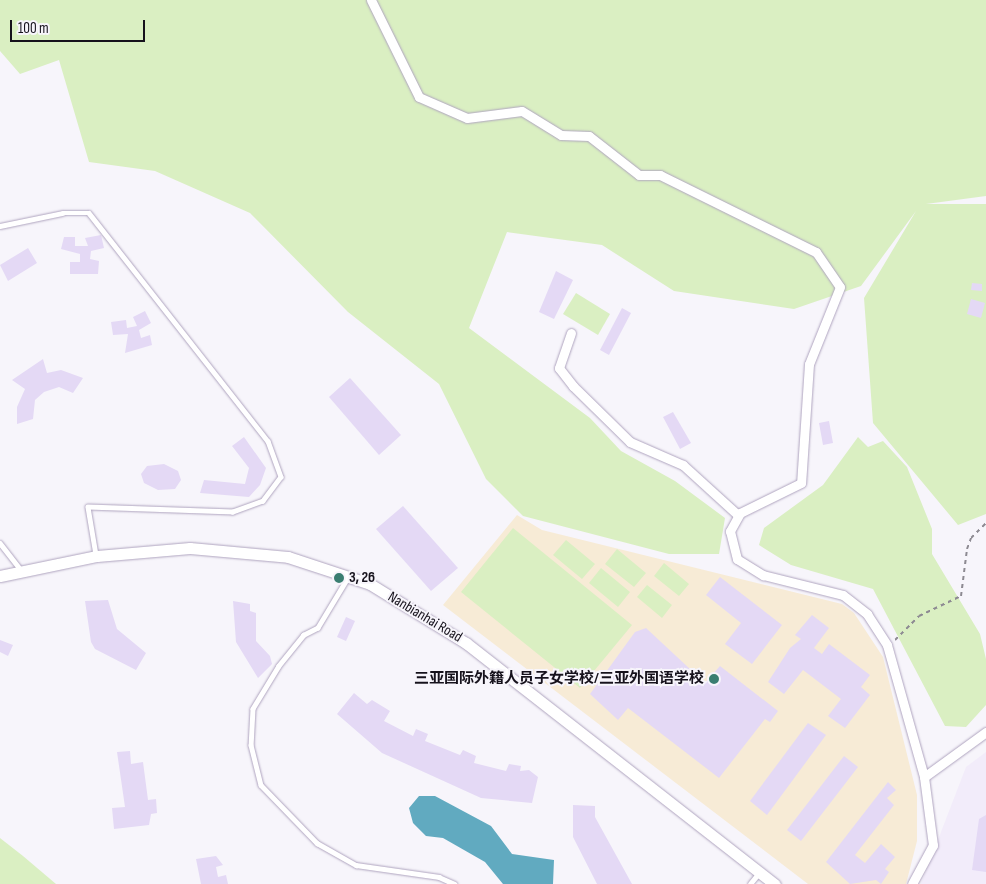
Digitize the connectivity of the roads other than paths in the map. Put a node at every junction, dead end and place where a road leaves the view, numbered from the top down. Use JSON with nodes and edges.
{"nodes":[{"id":1,"x":371,"y":0,"type":"edge"},
{"id":2,"x":0,"y":226,"type":"edge"},
{"id":3,"x":571,"y":333,"type":"dead end"},
{"id":4,"x":738,"y":515,"type":"junction"},
{"id":5,"x":0,"y":543,"type":"edge"},
{"id":6,"x":97,"y":556,"type":"junction"},
{"id":7,"x":22,"y":571,"type":"junction"},
{"id":8,"x":0,"y":576,"type":"edge"},
{"id":9,"x":349,"y":577,"type":"junction"},
{"id":10,"x":986,"y":732,"type":"edge"},
{"id":11,"x":924,"y":776,"type":"junction"},
{"id":12,"x":759,"y":872,"type":"junction"},
{"id":13,"x":455,"y":884,"type":"edge"},
{"id":14,"x":750,"y":884,"type":"edge"},
{"id":15,"x":776,"y":884,"type":"edge"},
{"id":16,"x":912,"y":884,"type":"edge"}],
"edges":[{"from":1,"to":4,"type":"street"},
{"from":2,"to":6,"type":"lane"},
{"from":3,"to":4,"type":"street"},
{"from":4,"to":11,"type":"street"},
{"from":5,"to":7,"type":"lane"},
{"from":6,"to":7,"type":"street","name":"Nanbianhai Road"},
{"from":6,"to":9,"type":"street","name":"Nanbianhai Road"},
{"from":7,"to":8,"type":"street","name":"Nanbianhai Road"},
{"from":9,"to":12,"type":"street","name":"Nanbianhai Road"},
{"from":9,"to":13,"type":"lane"},
{"from":10,"to":11,"type":"street"},
{"from":11,"to":16,"type":"street"},
{"from":12,"to":14,"type":"lane"},
{"from":12,"to":15,"type":"street","name":"Nanbianhai Road"}]}
